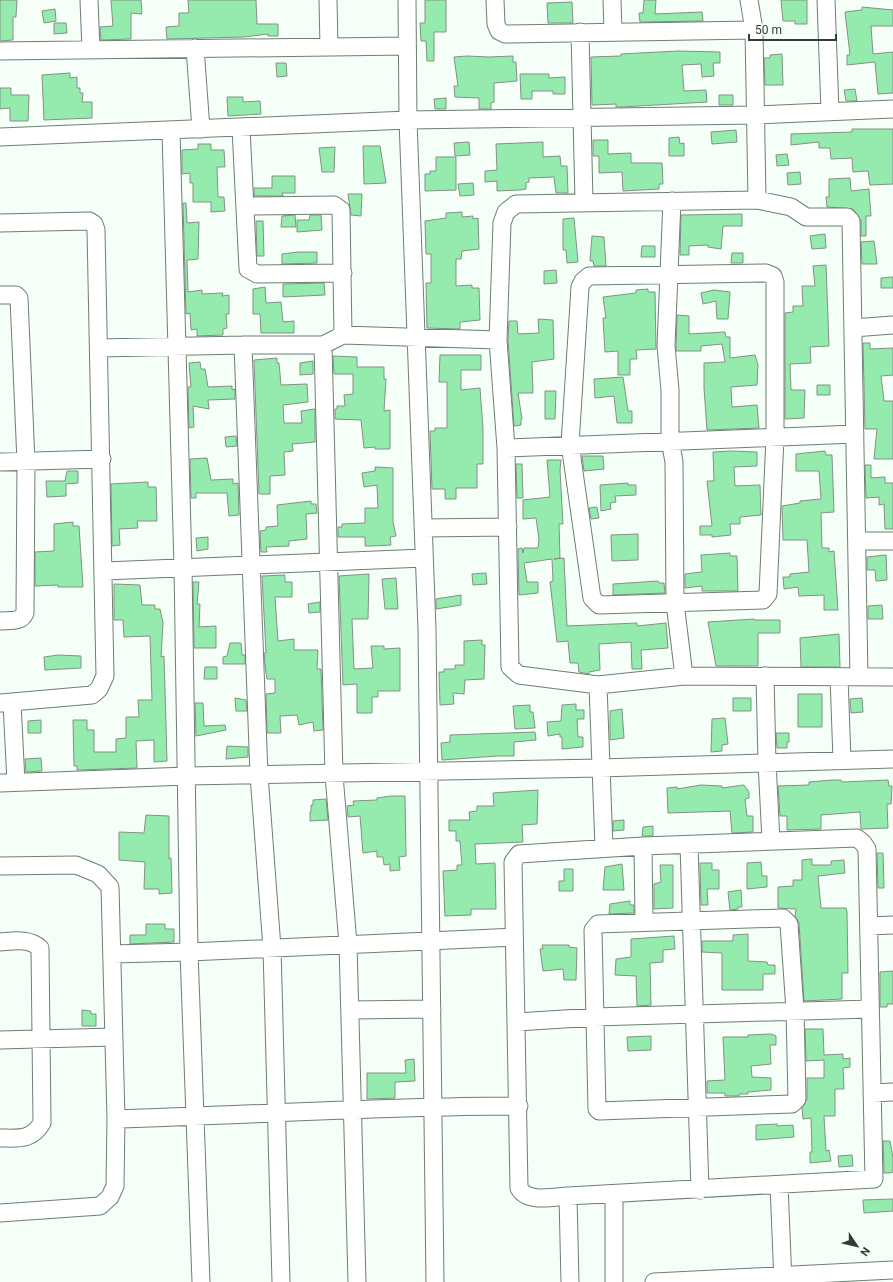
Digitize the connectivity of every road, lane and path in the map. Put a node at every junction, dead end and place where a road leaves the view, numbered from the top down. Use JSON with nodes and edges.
{"nodes":[{"id":1,"x":90,"y":0,"type":"edge"},
{"id":2,"x":328,"y":0,"type":"edge"},
{"id":3,"x":407,"y":0,"type":"edge"},
{"id":4,"x":495,"y":0,"type":"edge"},
{"id":5,"x":612,"y":0,"type":"edge"},
{"id":6,"x":749,"y":0,"type":"edge"},
{"id":7,"x":826,"y":0,"type":"edge"},
{"id":8,"x":754,"y":30,"type":"junction"},
{"id":9,"x":580,"y":32,"type":"junction"},
{"id":10,"x":613,"y":32,"type":"junction"},
{"id":11,"x":329,"y":46,"type":"junction"},
{"id":12,"x":407,"y":46,"type":"junction"},
{"id":13,"x":195,"y":48,"type":"junction"},
{"id":14,"x":91,"y":50,"type":"junction"},
{"id":15,"x":0,"y":51,"type":"edge"},
{"id":16,"x":893,"y":109,"type":"edge"},
{"id":17,"x":830,"y":112,"type":"junction"},
{"id":18,"x":756,"y":115,"type":"junction"},
{"id":19,"x":581,"y":118,"type":"junction"},
{"id":20,"x":408,"y":120,"type":"junction"},
{"id":21,"x":241,"y":128,"type":"junction"},
{"id":22,"x":201,"y":130,"type":"junction"},
{"id":23,"x":171,"y":131,"type":"junction"},
{"id":24,"x":0,"y":137,"type":"edge"},
{"id":25,"x":757,"y":200,"type":"junction"},
{"id":26,"x":672,"y":201,"type":"junction"},
{"id":27,"x":584,"y":202,"type":"junction"},
{"id":28,"x":245,"y":206,"type":"junction"},
{"id":29,"x":0,"y":223,"type":"edge"},
{"id":30,"x":342,"y":272,"type":"junction"},
{"id":31,"x":669,"y":276,"type":"junction"},
{"id":32,"x":0,"y":295,"type":"edge"},
{"id":33,"x":893,"y":325,"type":"edge"},
{"id":34,"x":853,"y":328,"type":"junction"},
{"id":35,"x":343,"y":335,"type":"junction"},
{"id":36,"x":416,"y":337,"type":"junction"},
{"id":37,"x":498,"y":340,"type":"junction"},
{"id":38,"x":243,"y":345,"type":"junction"},
{"id":39,"x":324,"y":345,"type":"junction"},
{"id":40,"x":176,"y":347,"type":"junction"},
{"id":41,"x":99,"y":348,"type":"junction"},
{"id":42,"x":855,"y":434,"type":"junction"},
{"id":43,"x":775,"y":437,"type":"junction"},
{"id":44,"x":670,"y":440,"type":"junction"},
{"id":45,"x":570,"y":444,"type":"junction"},
{"id":46,"x":506,"y":448,"type":"junction"},
{"id":47,"x":102,"y":459,"type":"junction"},
{"id":48,"x":0,"y":462,"type":"edge"},
{"id":49,"x":26,"y":462,"type":"junction"},
{"id":50,"x":508,"y":527,"type":"junction"},
{"id":51,"x":424,"y":528,"type":"junction"},
{"id":52,"x":857,"y":541,"type":"junction"},
{"id":53,"x":893,"y":541,"type":"edge"},
{"id":54,"x":424,"y":558,"type":"junction"},
{"id":55,"x":328,"y":561,"type":"junction"},
{"id":56,"x":251,"y":564,"type":"junction"},
{"id":57,"x":183,"y":567,"type":"junction"},
{"id":58,"x":105,"y":571,"type":"junction"},
{"id":59,"x":676,"y":603,"type":"junction"},
{"id":60,"x":0,"y":621,"type":"edge"},
{"id":61,"x":684,"y":676,"type":"junction"},
{"id":62,"x":765,"y":676,"type":"junction"},
{"id":63,"x":839,"y":676,"type":"junction"},
{"id":64,"x":859,"y":677,"type":"junction"},
{"id":65,"x":893,"y":677,"type":"edge"},
{"id":66,"x":598,"y":685,"type":"junction"},
{"id":67,"x":6,"y":703,"type":"edge"},
{"id":68,"x":893,"y":759,"type":"edge"},
{"id":69,"x":842,"y":760,"type":"junction"},
{"id":70,"x":767,"y":762,"type":"junction"},
{"id":71,"x":600,"y":768,"type":"junction"},
{"id":72,"x":428,"y":772,"type":"junction"},
{"id":73,"x":260,"y":775,"type":"junction"},
{"id":74,"x":334,"y":775,"type":"junction"},
{"id":75,"x":187,"y":776,"type":"junction"},
{"id":76,"x":8,"y":783,"type":"edge"},
{"id":77,"x":771,"y":841,"type":"junction"},
{"id":78,"x":689,"y":845,"type":"junction"},
{"id":79,"x":643,"y":846,"type":"junction"},
{"id":80,"x":604,"y":848,"type":"junction"},
{"id":81,"x":0,"y":866,"type":"edge"},
{"id":82,"x":692,"y":920,"type":"junction"},
{"id":83,"x":644,"y":922,"type":"junction"},
{"id":84,"x":893,"y":925,"type":"edge"},
{"id":85,"x":869,"y":926,"type":"junction"},
{"id":86,"x":514,"y":937,"type":"junction"},
{"id":87,"x":430,"y":940,"type":"junction"},
{"id":88,"x":0,"y":942,"type":"edge"},
{"id":89,"x":348,"y":944,"type":"junction"},
{"id":90,"x":272,"y":948,"type":"junction"},
{"id":91,"x":189,"y":952,"type":"junction"},
{"id":92,"x":112,"y":954,"type":"junction"},
{"id":93,"x":432,"y":1009,"type":"junction"},
{"id":94,"x":870,"y":1009,"type":"junction"},
{"id":95,"x":350,"y":1010,"type":"junction"},
{"id":96,"x":795,"y":1010,"type":"junction"},
{"id":97,"x":696,"y":1014,"type":"junction"},
{"id":98,"x":595,"y":1017,"type":"junction"},
{"id":99,"x":517,"y":1022,"type":"junction"},
{"id":100,"x":113,"y":1037,"type":"junction"},
{"id":101,"x":40,"y":1038,"type":"junction"},
{"id":102,"x":0,"y":1040,"type":"edge"},
{"id":103,"x":893,"y":1092,"type":"edge"},
{"id":104,"x":872,"y":1093,"type":"junction"},
{"id":105,"x":433,"y":1106,"type":"junction"},
{"id":106,"x":519,"y":1106,"type":"junction"},
{"id":107,"x":352,"y":1108,"type":"junction"},
{"id":108,"x":698,"y":1108,"type":"junction"},
{"id":109,"x":276,"y":1112,"type":"junction"},
{"id":110,"x":194,"y":1117,"type":"junction"},
{"id":111,"x":116,"y":1119,"type":"junction"},
{"id":112,"x":0,"y":1138,"type":"edge"},
{"id":113,"x":779,"y":1185,"type":"junction"},
{"id":114,"x":700,"y":1190,"type":"junction"},
{"id":115,"x":614,"y":1194,"type":"junction"},
{"id":116,"x":568,"y":1196,"type":"junction"},
{"id":117,"x":0,"y":1212,"type":"edge"},
{"id":118,"x":893,"y":1270,"type":"edge"},
{"id":119,"x":783,"y":1279,"type":"edge"},
{"id":120,"x":201,"y":1282,"type":"edge"},
{"id":121,"x":281,"y":1282,"type":"edge"},
{"id":122,"x":357,"y":1282,"type":"edge"},
{"id":123,"x":435,"y":1282,"type":"edge"},
{"id":124,"x":570,"y":1282,"type":"edge"},
{"id":125,"x":614,"y":1282,"type":"edge"},
{"id":126,"x":654,"y":1282,"type":"edge"}],
"edges":[{"from":1,"to":14,"type":"street"},
{"from":2,"to":11,"type":"street"},
{"from":3,"to":12,"type":"street"},
{"from":4,"to":9,"type":"street"},
{"from":5,"to":10,"type":"street"},
{"from":6,"to":8,"type":"street"},
{"from":7,"to":17,"type":"street"},
{"from":8,"to":10,"type":"street"},
{"from":8,"to":18,"type":"street"},
{"from":9,"to":10,"type":"street"},
{"from":9,"to":19,"type":"street"},
{"from":11,"to":12,"type":"street"},
{"from":11,"to":13,"type":"street"},
{"from":12,"to":20,"type":"street"},
{"from":13,"to":14,"type":"street"},
{"from":13,"to":22,"type":"street"},
{"from":14,"to":15,"type":"street"},
{"from":16,"to":17,"type":"street"},
{"from":17,"to":18,"type":"street"},
{"from":18,"to":19,"type":"street"},
{"from":18,"to":25,"type":"street"},
{"from":19,"to":20,"type":"street"},
{"from":19,"to":27,"type":"street"},
{"from":20,"to":21,"type":"street"},
{"from":20,"to":36,"type":"street"},
{"from":21,"to":22,"type":"street"},
{"from":21,"to":28,"type":"street"},
{"from":22,"to":23,"type":"street"},
{"from":23,"to":24,"type":"street"},
{"from":23,"to":40,"type":"street"},
{"from":25,"to":26,"type":"street"},
{"from":25,"to":34,"type":"street"},
{"from":26,"to":27,"type":"street"},
{"from":26,"to":31,"type":"street"},
{"from":27,"to":37,"type":"street"},
{"from":28,"to":30,"type":"street"},
{"from":28,"to":30,"type":"street"},
{"from":29,"to":41,"type":"street"},
{"from":30,"to":35,"type":"street"},
{"from":31,"to":43,"type":"street"},
{"from":31,"to":44,"type":"street"},
{"from":31,"to":45,"type":"street"},
{"from":32,"to":49,"type":"street"},
{"from":33,"to":34,"type":"street"},
{"from":34,"to":42,"type":"street"},
{"from":35,"to":36,"type":"street"},
{"from":35,"to":39,"type":"street"},
{"from":36,"to":37,"type":"street"},
{"from":36,"to":51,"type":"street"},
{"from":37,"to":46,"type":"street"},
{"from":38,"to":39,"type":"street"},
{"from":38,"to":40,"type":"street"},
{"from":38,"to":56,"type":"street"},
{"from":39,"to":55,"type":"street"},
{"from":40,"to":41,"type":"street"},
{"from":40,"to":57,"type":"street"},
{"from":41,"to":47,"type":"street"},
{"from":42,"to":43,"type":"street"},
{"from":42,"to":52,"type":"street"},
{"from":43,"to":44,"type":"street"},
{"from":43,"to":59,"type":"street"},
{"from":44,"to":45,"type":"street"},
{"from":44,"to":59,"type":"street"},
{"from":45,"to":46,"type":"street"},
{"from":45,"to":59,"type":"street"},
{"from":46,"to":50,"type":"street"},
{"from":47,"to":49,"type":"street"},
{"from":47,"to":58,"type":"street"},
{"from":48,"to":49,"type":"street"},
{"from":49,"to":60,"type":"street"},
{"from":50,"to":51,"type":"street"},
{"from":50,"to":66,"type":"street"},
{"from":51,"to":54,"type":"street"},
{"from":52,"to":53,"type":"street"},
{"from":52,"to":64,"type":"street"},
{"from":54,"to":55,"type":"street"},
{"from":54,"to":72,"type":"street"},
{"from":55,"to":56,"type":"street"},
{"from":55,"to":74,"type":"street"},
{"from":56,"to":57,"type":"street"},
{"from":56,"to":73,"type":"street"},
{"from":57,"to":58,"type":"street"},
{"from":57,"to":75,"type":"street"},
{"from":58,"to":67,"type":"street"},
{"from":59,"to":61,"type":"street"},
{"from":61,"to":62,"type":"street"},
{"from":61,"to":66,"type":"street"},
{"from":62,"to":63,"type":"street"},
{"from":62,"to":70,"type":"street"},
{"from":63,"to":64,"type":"street"},
{"from":63,"to":69,"type":"street"},
{"from":64,"to":65,"type":"street"},
{"from":66,"to":71,"type":"street"},
{"from":67,"to":76,"type":"street"},
{"from":68,"to":69,"type":"street"},
{"from":69,"to":70,"type":"street"},
{"from":70,"to":71,"type":"street"},
{"from":70,"to":77,"type":"street"},
{"from":71,"to":72,"type":"street"},
{"from":71,"to":80,"type":"street"},
{"from":72,"to":74,"type":"street"},
{"from":72,"to":87,"type":"street"},
{"from":73,"to":74,"type":"street"},
{"from":73,"to":75,"type":"street"},
{"from":73,"to":90,"type":"street"},
{"from":74,"to":89,"type":"street"},
{"from":75,"to":76,"type":"street"},
{"from":75,"to":91,"type":"street"},
{"from":77,"to":78,"type":"street"},
{"from":77,"to":85,"type":"street"},
{"from":78,"to":79,"type":"street"},
{"from":78,"to":82,"type":"street"},
{"from":79,"to":80,"type":"street"},
{"from":79,"to":83,"type":"street"},
{"from":80,"to":86,"type":"street"},
{"from":81,"to":92,"type":"street"},
{"from":82,"to":83,"type":"street"},
{"from":82,"to":96,"type":"street"},
{"from":82,"to":97,"type":"street"},
{"from":83,"to":98,"type":"street"},
{"from":84,"to":85,"type":"street"},
{"from":85,"to":94,"type":"street"},
{"from":86,"to":87,"type":"street"},
{"from":86,"to":99,"type":"street"},
{"from":87,"to":89,"type":"street"},
{"from":87,"to":93,"type":"street"},
{"from":88,"to":101,"type":"street"},
{"from":89,"to":90,"type":"street"},
{"from":89,"to":95,"type":"street"},
{"from":90,"to":91,"type":"street"},
{"from":90,"to":109,"type":"street"},
{"from":91,"to":92,"type":"street"},
{"from":91,"to":110,"type":"street"},
{"from":92,"to":100,"type":"street"},
{"from":93,"to":95,"type":"street"},
{"from":93,"to":105,"type":"street"},
{"from":94,"to":96,"type":"street"},
{"from":94,"to":104,"type":"street"},
{"from":95,"to":107,"type":"street"},
{"from":96,"to":97,"type":"street"},
{"from":96,"to":108,"type":"street"},
{"from":97,"to":98,"type":"street"},
{"from":97,"to":108,"type":"street"},
{"from":98,"to":99,"type":"street"},
{"from":98,"to":108,"type":"street"},
{"from":99,"to":106,"type":"street"},
{"from":100,"to":101,"type":"street"},
{"from":100,"to":111,"type":"street"},
{"from":101,"to":102,"type":"street"},
{"from":101,"to":112,"type":"street"},
{"from":103,"to":104,"type":"street"},
{"from":104,"to":113,"type":"street"},
{"from":105,"to":106,"type":"street"},
{"from":105,"to":107,"type":"street"},
{"from":105,"to":123,"type":"street"},
{"from":106,"to":116,"type":"street"},
{"from":107,"to":109,"type":"street"},
{"from":107,"to":122,"type":"street"},
{"from":108,"to":114,"type":"street"},
{"from":109,"to":110,"type":"street"},
{"from":109,"to":121,"type":"street"},
{"from":110,"to":111,"type":"street"},
{"from":110,"to":120,"type":"street"},
{"from":111,"to":117,"type":"street"},
{"from":113,"to":114,"type":"street"},
{"from":113,"to":119,"type":"street"},
{"from":114,"to":115,"type":"street"},
{"from":115,"to":116,"type":"street"},
{"from":115,"to":125,"type":"street"},
{"from":116,"to":124,"type":"street"},
{"from":118,"to":119,"type":"street"},
{"from":119,"to":126,"type":"street"}]}
